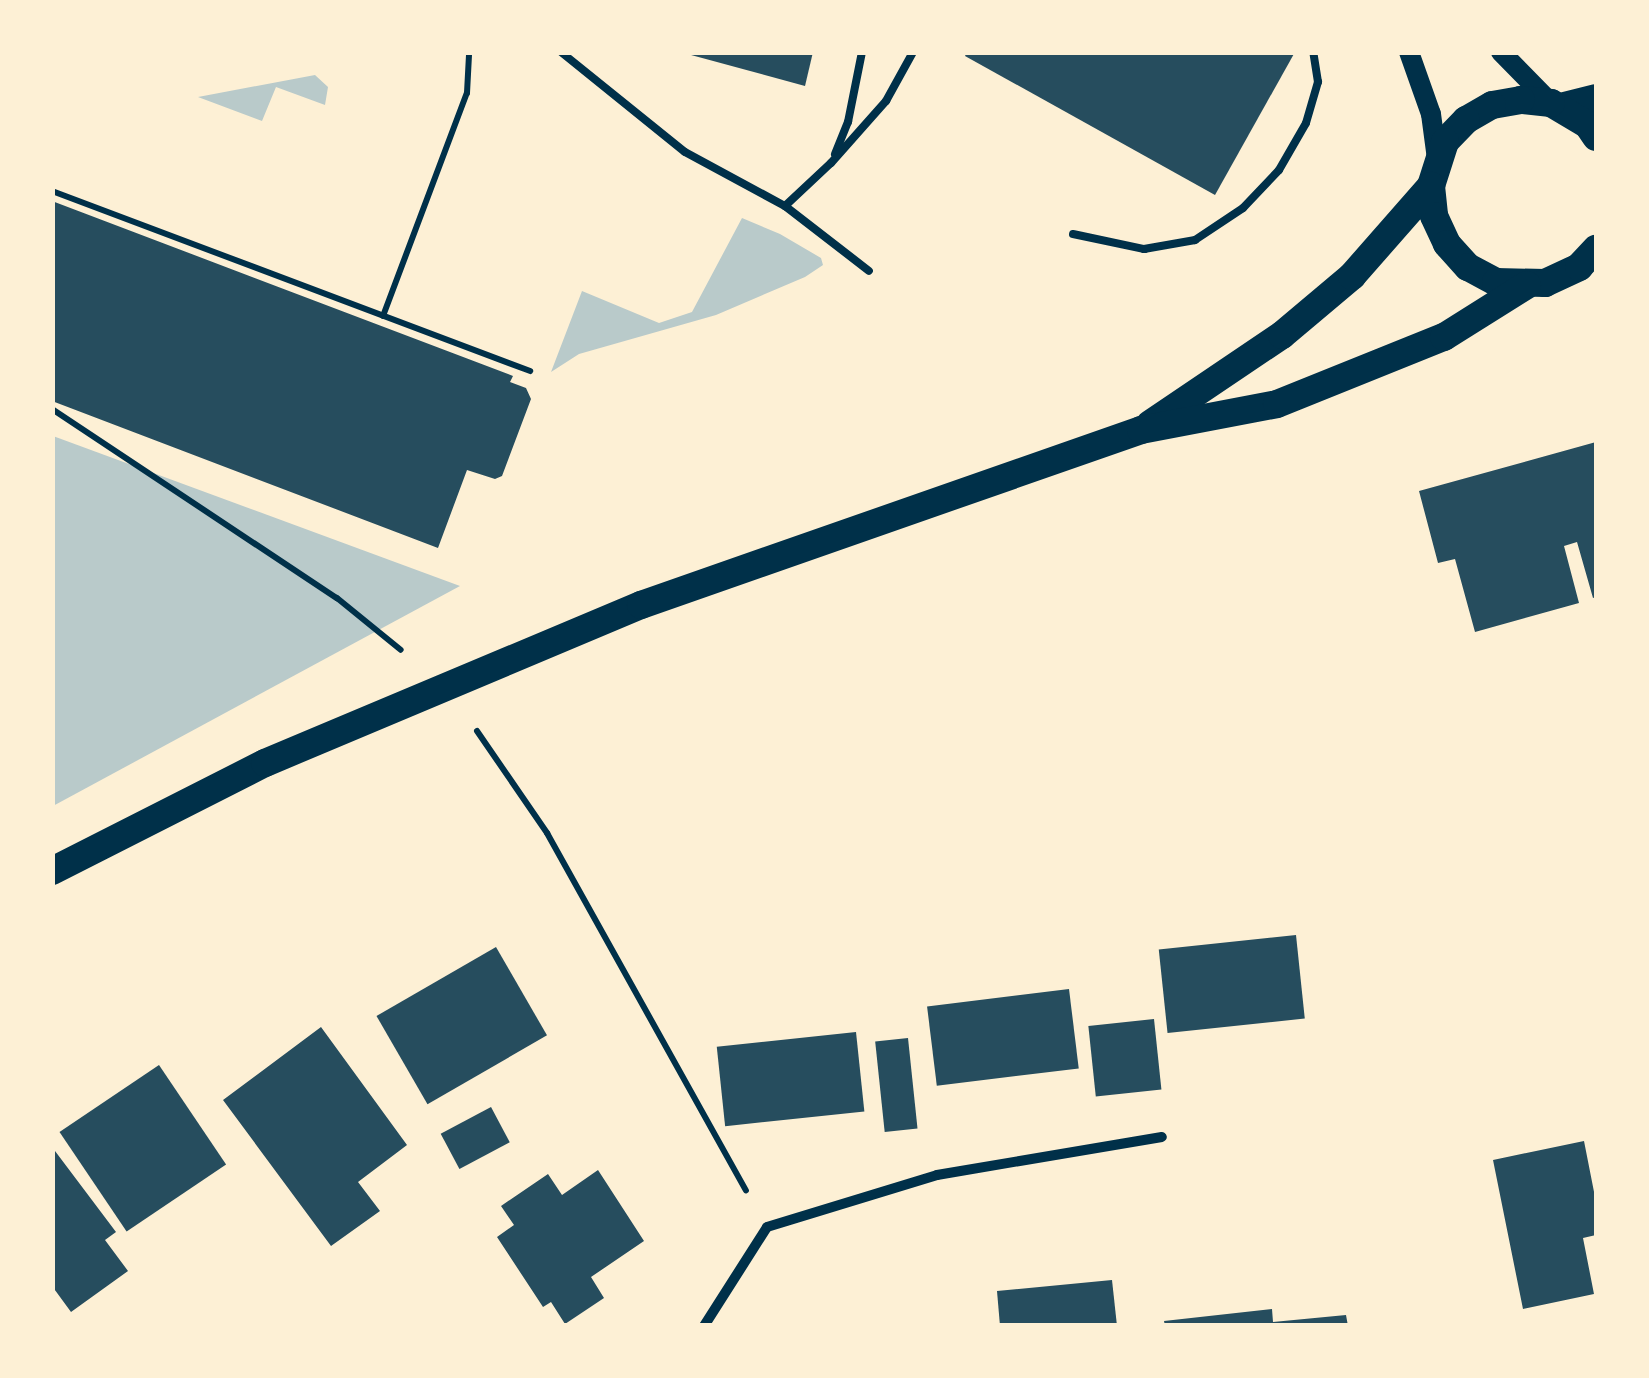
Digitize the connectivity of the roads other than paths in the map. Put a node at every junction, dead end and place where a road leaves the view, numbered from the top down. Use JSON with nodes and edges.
{"nodes":[{"id":1,"x":561,"y":52,"type":"edge"},
{"id":2,"x":862,"y":52,"type":"edge"},
{"id":3,"x":913,"y":52,"type":"edge"},
{"id":4,"x":1313,"y":52,"type":"edge"},
{"id":5,"x":1410,"y":52,"type":"edge"},
{"id":6,"x":1501,"y":52,"type":"edge"},
{"id":7,"x":1596,"y":98,"type":"edge"},
{"id":8,"x":1556,"y":105,"type":"junction"},
{"id":9,"x":1596,"y":137,"type":"edge"},
{"id":10,"x":831,"y":163,"type":"junction"},
{"id":11,"x":1434,"y":174,"type":"junction"},
{"id":12,"x":784,"y":206,"type":"junction"},
{"id":13,"x":1073,"y":234,"type":"dead end"},
{"id":14,"x":1590,"y":261,"type":"edge"},
{"id":15,"x":869,"y":271,"type":"dead end"},
{"id":16,"x":1527,"y":285,"type":"junction"},
{"id":17,"x":1141,"y":430,"type":"junction"},
{"id":18,"x":52,"y":871,"type":"edge"},
{"id":19,"x":1162,"y":1137,"type":"dead end"},
{"id":20,"x":704,"y":1326,"type":"edge"}],
"edges":[{"from":1,"to":12,"type":"lane"},
{"from":2,"to":10,"type":"lane"},
{"from":3,"to":10,"type":"lane"},
{"from":4,"to":13,"type":"lane"},
{"from":5,"to":11,"type":"main road"},
{"from":6,"to":8,"type":"main road"},
{"from":7,"to":8,"type":"highway"},
{"from":8,"to":9,"type":"highway"},
{"from":8,"to":11,"type":"highway"},
{"from":10,"to":12,"type":"lane"},
{"from":11,"to":16,"type":"highway"},
{"from":11,"to":17,"type":"highway"},
{"from":12,"to":15,"type":"lane"},
{"from":14,"to":16,"type":"highway"},
{"from":16,"to":17,"type":"highway"},
{"from":17,"to":18,"type":"highway"},
{"from":19,"to":20,"type":"street"}]}
